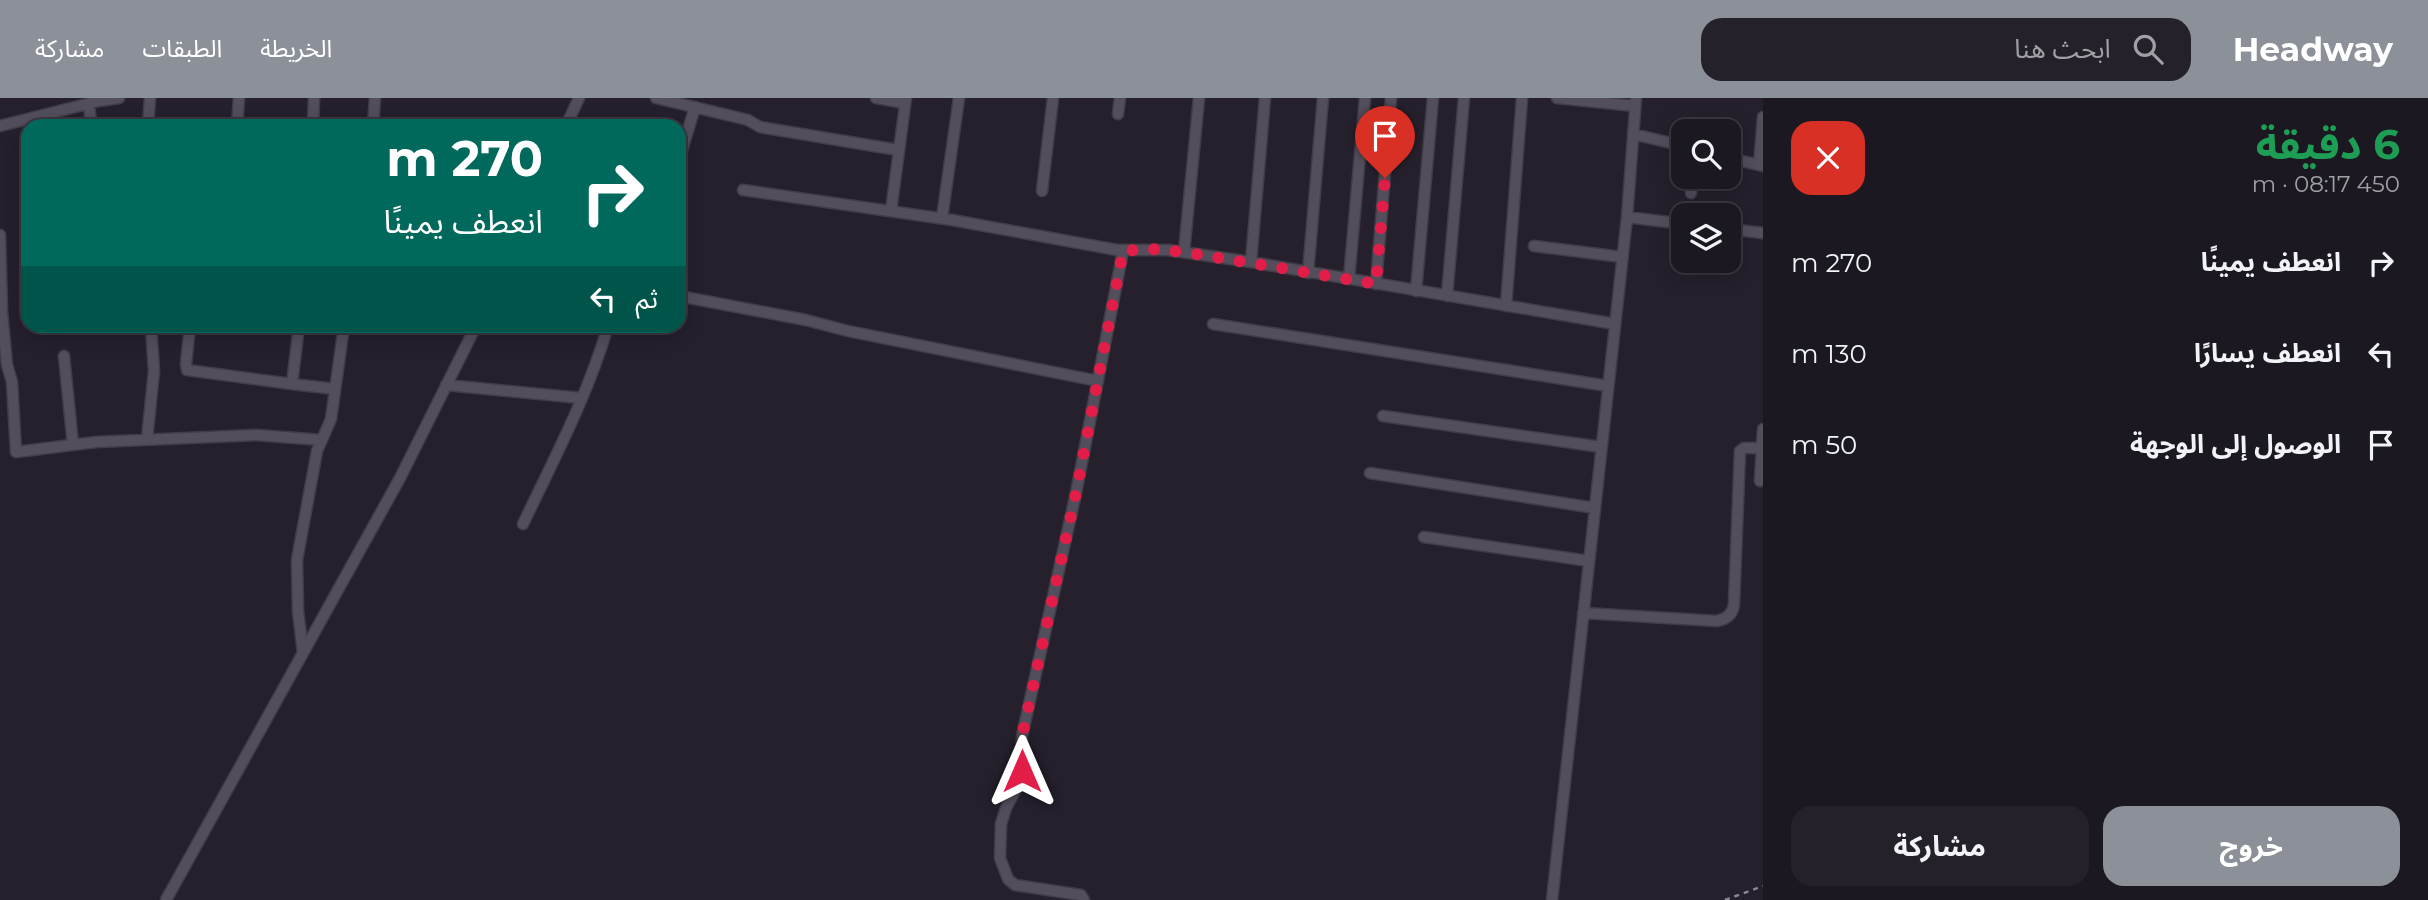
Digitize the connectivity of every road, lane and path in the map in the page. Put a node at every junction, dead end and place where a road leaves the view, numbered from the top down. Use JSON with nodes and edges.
{"nodes":[{"id":1,"x":119,"y":98,"type":"edge"},
{"id":2,"x":150,"y":98,"type":"edge"},
{"id":3,"x":239,"y":98,"type":"edge"},
{"id":4,"x":314,"y":98,"type":"edge"},
{"id":5,"x":375,"y":98,"type":"edge"},
{"id":6,"x":579,"y":98,"type":"edge"},
{"id":7,"x":656,"y":98,"type":"edge"},
{"id":8,"x":876,"y":98,"type":"edge"},
{"id":9,"x":959,"y":98,"type":"edge"},
{"id":10,"x":1053,"y":98,"type":"edge"},
{"id":11,"x":1120,"y":98,"type":"edge"},
{"id":12,"x":1199,"y":98,"type":"edge"},
{"id":13,"x":1265,"y":98,"type":"edge"},
{"id":14,"x":1323,"y":98,"type":"edge"},
{"id":15,"x":1365,"y":98,"type":"edge"},
{"id":16,"x":1391,"y":98,"type":"edge"},
{"id":17,"x":1433,"y":98,"type":"edge"},
{"id":18,"x":1464,"y":98,"type":"edge"},
{"id":19,"x":1522,"y":98,"type":"edge"},
{"id":20,"x":1557,"y":98,"type":"edge"},
{"id":21,"x":905,"y":100,"type":"edge"},
{"id":22,"x":1636,"y":102,"type":"edge"},
{"id":23,"x":89,"y":103,"type":"junction"},
{"id":24,"x":695,"y":107,"type":"junction"},
{"id":25,"x":1118,"y":114,"type":"dead end"},
{"id":26,"x":1763,"y":117,"type":"edge"},
{"id":27,"x":44,"y":119,"type":"edge"},
{"id":28,"x":90,"y":119,"type":"edge"},
{"id":29,"x":148,"y":119,"type":"edge"},
{"id":30,"x":238,"y":119,"type":"edge"},
{"id":31,"x":313,"y":119,"type":"edge"},
{"id":32,"x":374,"y":119,"type":"edge"},
{"id":33,"x":569,"y":119,"type":"edge"},
{"id":34,"x":21,"y":124,"type":"edge"},
{"id":35,"x":0,"y":126,"type":"edge"},
{"id":36,"x":1633,"y":134,"type":"junction"},
{"id":37,"x":686,"y":137,"type":"edge"},
{"id":38,"x":1671,"y":143,"type":"edge"},
{"id":39,"x":898,"y":150,"type":"junction"},
{"id":40,"x":1741,"y":161,"type":"edge"},
{"id":41,"x":1761,"y":166,"type":"edge"},
{"id":42,"x":1692,"y":189,"type":"edge"},
{"id":43,"x":743,"y":190,"type":"dead end"},
{"id":44,"x":1042,"y":191,"type":"dead end"},
{"id":45,"x":1692,"y":192,"type":"dead end"},
{"id":46,"x":891,"y":211,"type":"junction"},
{"id":47,"x":1627,"y":217,"type":"junction"},
{"id":48,"x":942,"y":218,"type":"junction"},
{"id":49,"x":1671,"y":222,"type":"edge"},
{"id":50,"x":1741,"y":230,"type":"edge"},
{"id":51,"x":1763,"y":233,"type":"edge"},
{"id":52,"x":0,"y":235,"type":"edge"},
{"id":53,"x":1534,"y":246,"type":"dead end"},
{"id":54,"x":1123,"y":251,"type":"junction"},
{"id":55,"x":1184,"y":252,"type":"junction"},
{"id":56,"x":1622,"y":257,"type":"junction"},
{"id":57,"x":1251,"y":262,"type":"junction"},
{"id":58,"x":1308,"y":273,"type":"junction"},
{"id":59,"x":1349,"y":279,"type":"junction"},
{"id":60,"x":1376,"y":284,"type":"junction"},
{"id":61,"x":1416,"y":291,"type":"junction"},
{"id":62,"x":1447,"y":296,"type":"junction"},
{"id":63,"x":686,"y":297,"type":"edge"},
{"id":64,"x":1506,"y":306,"type":"junction"},
{"id":65,"x":1213,"y":324,"type":"dead end"},
{"id":66,"x":1615,"y":324,"type":"junction"},
{"id":67,"x":151,"y":333,"type":"edge"},
{"id":68,"x":189,"y":333,"type":"edge"},
{"id":69,"x":298,"y":333,"type":"edge"},
{"id":70,"x":343,"y":333,"type":"edge"},
{"id":71,"x":473,"y":333,"type":"edge"},
{"id":72,"x":606,"y":333,"type":"edge"},
{"id":73,"x":64,"y":356,"type":"dead end"},
{"id":74,"x":1098,"y":381,"type":"junction"},
{"id":75,"x":292,"y":384,"type":"junction"},
{"id":76,"x":446,"y":385,"type":"junction"},
{"id":77,"x":1608,"y":386,"type":"junction"},
{"id":78,"x":335,"y":389,"type":"junction"},
{"id":79,"x":581,"y":398,"type":"junction"},
{"id":80,"x":1383,"y":416,"type":"dead end"},
{"id":81,"x":1763,"y":429,"type":"edge"},
{"id":82,"x":146,"y":439,"type":"junction"},
{"id":83,"x":322,"y":440,"type":"junction"},
{"id":84,"x":73,"y":445,"type":"junction"},
{"id":85,"x":1601,"y":447,"type":"junction"},
{"id":86,"x":1762,"y":448,"type":"edge"},
{"id":87,"x":1370,"y":473,"type":"dead end"},
{"id":88,"x":1738,"y":480,"type":"junction"},
{"id":89,"x":1761,"y":482,"type":"edge"},
{"id":90,"x":1595,"y":508,"type":"junction"},
{"id":91,"x":523,"y":524,"type":"dead end"},
{"id":92,"x":1424,"y":537,"type":"dead end"},
{"id":93,"x":1589,"y":561,"type":"junction"},
{"id":94,"x":1583,"y":613,"type":"junction"},
{"id":95,"x":303,"y":653,"type":"junction"},
{"id":96,"x":1763,"y":886,"type":"edge"},
{"id":97,"x":166,"y":900,"type":"edge"},
{"id":98,"x":1084,"y":900,"type":"edge"},
{"id":99,"x":1552,"y":900,"type":"edge"},
{"id":100,"x":1725,"y":900,"type":"edge"}],
"edges":[{"from":1,"to":23,"type":"street"},
{"from":2,"to":29,"type":"street"},
{"from":3,"to":30,"type":"street"},
{"from":4,"to":31,"type":"street"},
{"from":5,"to":32,"type":"street"},
{"from":6,"to":33,"type":"street"},
{"from":7,"to":24,"type":"street"},
{"from":8,"to":21,"type":"street"},
{"from":9,"to":48,"type":"street"},
{"from":10,"to":44,"type":"street"},
{"from":11,"to":25,"type":"street"},
{"from":12,"to":55,"type":"street"},
{"from":13,"to":57,"type":"street"},
{"from":14,"to":58,"type":"street"},
{"from":15,"to":59,"type":"street"},
{"from":16,"to":60,"type":"street"},
{"from":17,"to":61,"type":"street"},
{"from":18,"to":62,"type":"street"},
{"from":19,"to":64,"type":"street"},
{"from":20,"to":22,"type":"street"},
{"from":21,"to":39,"type":"street"},
{"from":22,"to":36,"type":"street"},
{"from":23,"to":27,"type":"street"},
{"from":23,"to":28,"type":"street"},
{"from":24,"to":37,"type":"street"},
{"from":24,"to":39,"type":"street"},
{"from":26,"to":41,"type":"street"},
{"from":34,"to":35,"type":"street"},
{"from":36,"to":38,"type":"street"},
{"from":36,"to":47,"type":"street"},
{"from":39,"to":46,"type":"street"},
{"from":40,"to":41,"type":"street"},
{"from":42,"to":45,"type":"street"},
{"from":43,"to":46,"type":"street"},
{"from":46,"to":48,"type":"street"},
{"from":47,"to":49,"type":"street"},
{"from":47,"to":56,"type":"street"},
{"from":48,"to":54,"type":"street"},
{"from":50,"to":51,"type":"street"},
{"from":52,"to":84,"type":"street"},
{"from":53,"to":56,"type":"street"},
{"from":54,"to":55,"type":"street"},
{"from":54,"to":74,"type":"street"},
{"from":55,"to":57,"type":"street"},
{"from":56,"to":66,"type":"street"},
{"from":57,"to":58,"type":"street"},
{"from":58,"to":59,"type":"street"},
{"from":59,"to":60,"type":"street"},
{"from":60,"to":61,"type":"street"},
{"from":61,"to":62,"type":"street"},
{"from":62,"to":64,"type":"street"},
{"from":63,"to":74,"type":"street"},
{"from":64,"to":66,"type":"street"},
{"from":65,"to":77,"type":"street"},
{"from":66,"to":77,"type":"street"},
{"from":67,"to":82,"type":"street"},
{"from":68,"to":75,"type":"street"},
{"from":69,"to":75,"type":"street"},
{"from":70,"to":78,"type":"street"},
{"from":71,"to":76,"type":"street"},
{"from":72,"to":79,"type":"street"},
{"from":73,"to":84,"type":"street"},
{"from":74,"to":98,"type":"street"},
{"from":75,"to":78,"type":"street"},
{"from":76,"to":79,"type":"street"},
{"from":76,"to":95,"type":"street"},
{"from":77,"to":85,"type":"street"},
{"from":78,"to":83,"type":"street"},
{"from":79,"to":91,"type":"street"},
{"from":80,"to":85,"type":"street"},
{"from":81,"to":86,"type":"street"},
{"from":82,"to":83,"type":"street"},
{"from":82,"to":84,"type":"street"},
{"from":83,"to":95,"type":"street"},
{"from":85,"to":90,"type":"street"},
{"from":86,"to":88,"type":"street"},
{"from":86,"to":89,"type":"street"},
{"from":87,"to":90,"type":"street"},
{"from":88,"to":89,"type":"street"},
{"from":88,"to":94,"type":"street"},
{"from":90,"to":93,"type":"street"},
{"from":92,"to":93,"type":"street"},
{"from":93,"to":94,"type":"street"},
{"from":94,"to":99,"type":"street"},
{"from":95,"to":97,"type":"street"},
{"from":96,"to":100,"type":"path"}]}
